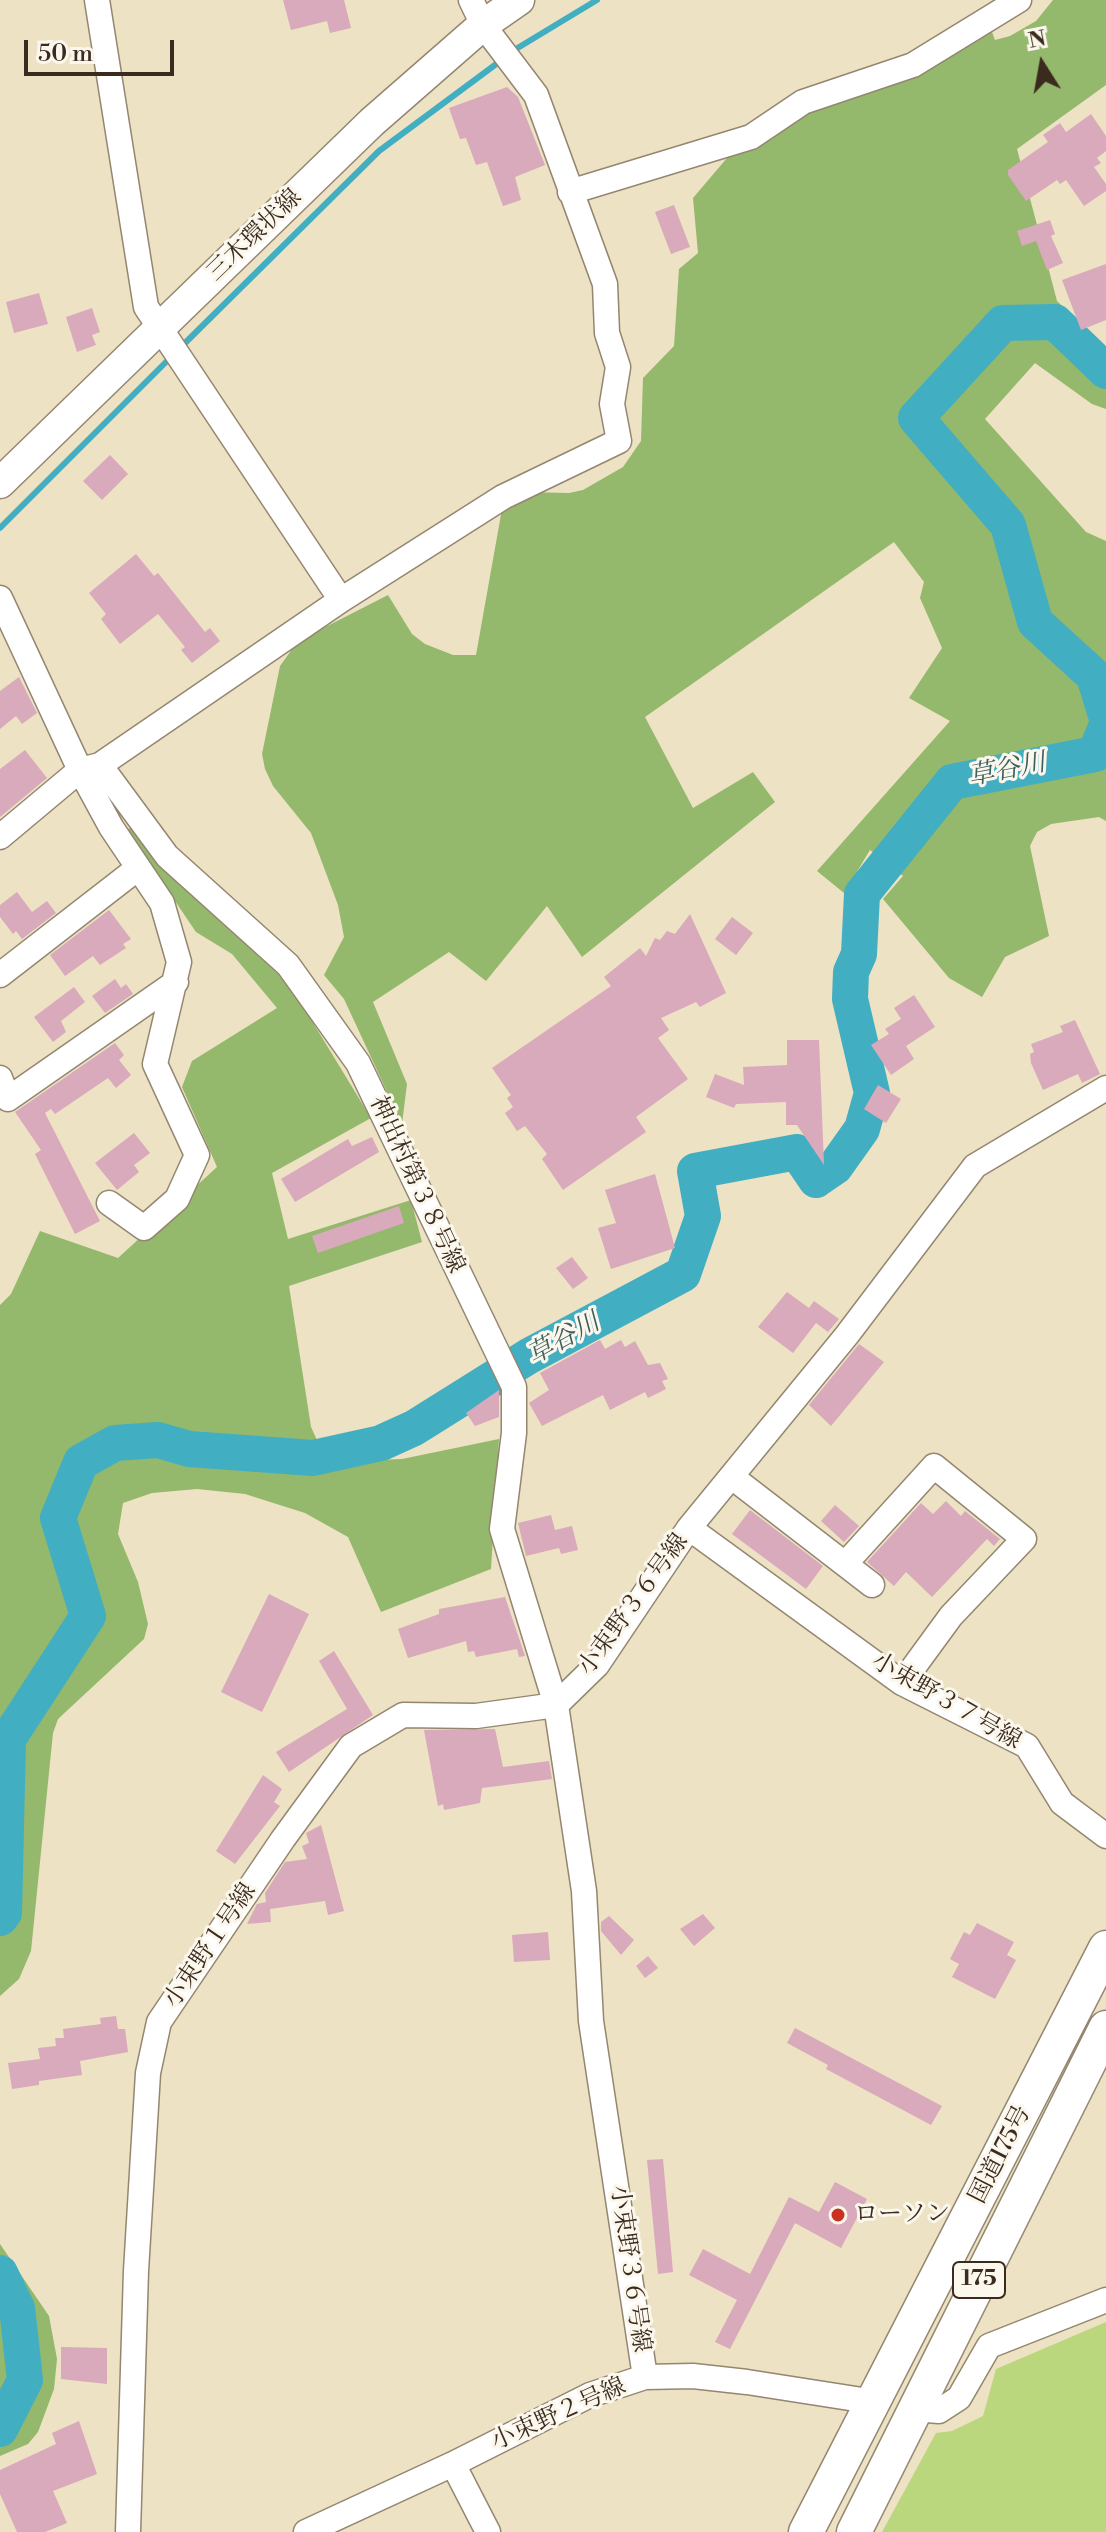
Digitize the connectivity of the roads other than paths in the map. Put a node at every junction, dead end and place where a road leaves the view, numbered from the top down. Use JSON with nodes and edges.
{"nodes":[{"id":1,"x":97,"y":0,"type":"edge"},
{"id":2,"x":519,"y":0,"type":"edge"},
{"id":3,"x":1019,"y":0,"type":"edge"},
{"id":4,"x":477,"y":12,"type":"edge"},
{"id":5,"x":570,"y":192,"type":"junction"},
{"id":6,"x":159,"y":329,"type":"junction"},
{"id":7,"x":0,"y":483,"type":"edge"},
{"id":8,"x":0,"y":598,"type":"edge"},
{"id":9,"x":341,"y":600,"type":"junction"},
{"id":10,"x":90,"y":768,"type":"junction"},
{"id":11,"x":0,"y":837,"type":"edge"},
{"id":12,"x":138,"y":868,"type":"junction"},
{"id":13,"x":0,"y":975,"type":"edge"},
{"id":14,"x":176,"y":982,"type":"junction"},
{"id":15,"x":0,"y":1078,"type":"edge"},
{"id":16,"x":1106,"y":1088,"type":"edge"},
{"id":17,"x":109,"y":1203,"type":"dead end"},
{"id":18,"x":732,"y":1477,"type":"junction"},
{"id":19,"x":689,"y":1528,"type":"junction"},
{"id":20,"x":845,"y":1564,"type":"junction"},
{"id":21,"x":872,"y":1585,"type":"dead end"},
{"id":22,"x":902,"y":1683,"type":"junction"},
{"id":23,"x":556,"y":1705,"type":"junction"},
{"id":24,"x":1106,"y":1836,"type":"edge"},
{"id":25,"x":1106,"y":1948,"type":"edge"},
{"id":26,"x":1106,"y":2028,"type":"edge"},
{"id":27,"x":1106,"y":2300,"type":"edge"},
{"id":28,"x":953,"y":2332,"type":"junction"},
{"id":29,"x":983,"y":2358,"type":"junction"},
{"id":30,"x":645,"y":2377,"type":"junction"},
{"id":31,"x":875,"y":2402,"type":"junction"},
{"id":32,"x":915,"y":2409,"type":"junction"},
{"id":33,"x":453,"y":2464,"type":"junction"},
{"id":34,"x":128,"y":2532,"type":"edge"},
{"id":35,"x":306,"y":2532,"type":"edge"},
{"id":36,"x":488,"y":2532,"type":"edge"},
{"id":37,"x":806,"y":2532,"type":"edge"},
{"id":38,"x":854,"y":2532,"type":"edge"}],
"edges":[{"from":1,"to":6,"type":"street"},
{"from":2,"to":4,"type":"main road","name":"三木環状線"},
{"from":3,"to":5,"type":"street"},
{"from":4,"to":5,"type":"street"},
{"from":4,"to":6,"type":"main road","name":"三木環状線"},
{"from":5,"to":9,"type":"street"},
{"from":6,"to":7,"type":"main road","name":"三木環状線"},
{"from":6,"to":9,"type":"street"},
{"from":8,"to":10,"type":"street"},
{"from":9,"to":10,"type":"street"},
{"from":10,"to":11,"type":"street"},
{"from":10,"to":12,"type":"street"},
{"from":10,"to":23,"type":"street","name":"神出村第３８号線"},
{"from":12,"to":13,"type":"street"},
{"from":12,"to":14,"type":"street"},
{"from":14,"to":15,"type":"street"},
{"from":14,"to":17,"type":"street"},
{"from":16,"to":18,"type":"street","name":"小束野３６号線"},
{"from":18,"to":19,"type":"street","name":"小束野３６号線"},
{"from":18,"to":20,"type":"street"},
{"from":19,"to":22,"type":"street","name":"小束野３７号線"},
{"from":19,"to":23,"type":"street","name":"小束野３６号線"},
{"from":20,"to":21,"type":"street"},
{"from":20,"to":22,"type":"street"},
{"from":22,"to":24,"type":"street","name":"小束野３７号線"},
{"from":23,"to":30,"type":"street","name":"小束野３６号線"},
{"from":23,"to":34,"type":"street","name":"小束野１号線"},
{"from":25,"to":31,"type":"highway","name":"国道175号","number":"175"},
{"from":26,"to":28,"type":"highway","name":"国道175号","number":"175"},
{"from":27,"to":29,"type":"street"},
{"from":28,"to":29,"type":"street"},
{"from":28,"to":32,"type":"highway","name":"国道175号","number":"175"},
{"from":29,"to":32,"type":"street"},
{"from":30,"to":31,"type":"street","name":"小束野２号線"},
{"from":30,"to":33,"type":"street","name":"小束野２号線"},
{"from":31,"to":37,"type":"highway","name":"国道175号","number":"175"},
{"from":32,"to":38,"type":"highway","name":"国道175号","number":"175"},
{"from":33,"to":35,"type":"street","name":"小束野２号線"},
{"from":33,"to":36,"type":"street"}]}
